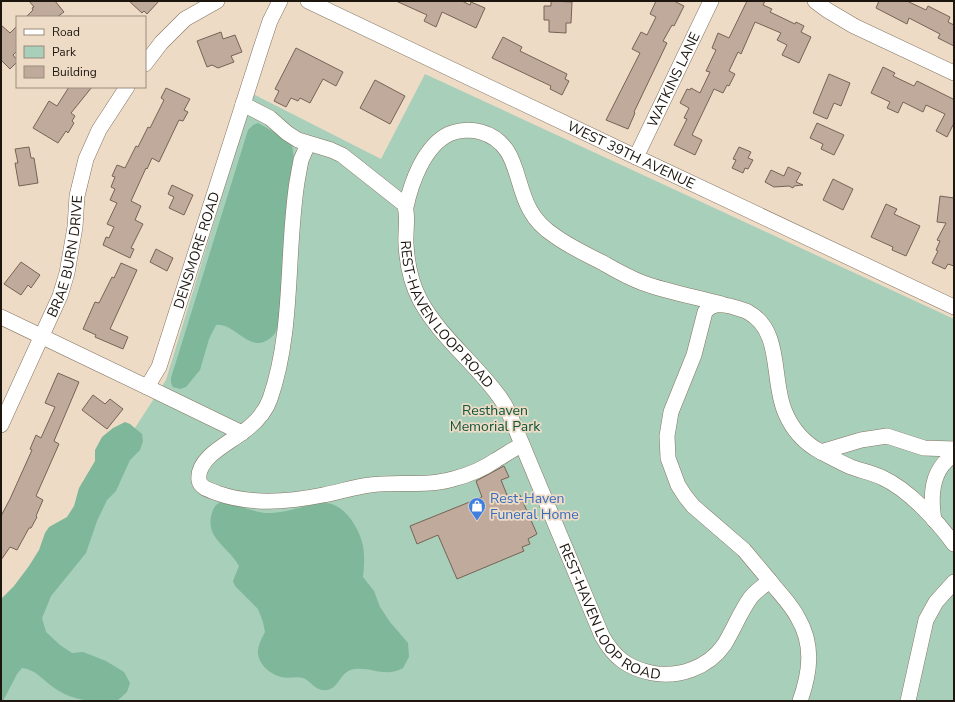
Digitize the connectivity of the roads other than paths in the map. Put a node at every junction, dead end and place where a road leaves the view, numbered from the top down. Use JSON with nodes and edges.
{"nodes":[{"id":1,"x":280,"y":1,"type":"edge"},
{"id":2,"x":308,"y":1,"type":"edge"},
{"id":3,"x":711,"y":1,"type":"edge"},
{"id":4,"x":816,"y":1,"type":"edge"},
{"id":5,"x":212,"y":2,"type":"edge"},
{"id":6,"x":146,"y":63,"type":"edge"},
{"id":7,"x":954,"y":73,"type":"edge"},
{"id":8,"x":126,"y":88,"type":"edge"},
{"id":9,"x":243,"y":104,"type":"junction"},
{"id":10,"x":308,"y":144,"type":"junction"},
{"id":11,"x":636,"y":157,"type":"junction"},
{"id":12,"x":419,"y":168,"type":"junction"},
{"id":13,"x":370,"y":177,"type":"junction"},
{"id":14,"x":406,"y":207,"type":"junction"},
{"id":15,"x":688,"y":295,"type":"junction"},
{"id":16,"x":722,"y":304,"type":"junction"},
{"id":17,"x":954,"y":307,"type":"edge"},
{"id":18,"x":705,"y":312,"type":"junction"},
{"id":19,"x":1,"y":317,"type":"edge"},
{"id":20,"x":42,"y":336,"type":"junction"},
{"id":21,"x":147,"y":387,"type":"junction"},
{"id":22,"x":1,"y":425,"type":"edge"},
{"id":23,"x":242,"y":433,"type":"junction"},
{"id":24,"x":522,"y":445,"type":"junction"},
{"id":25,"x":954,"y":449,"type":"edge"},
{"id":26,"x":821,"y":452,"type":"junction"},
{"id":27,"x":954,"y":455,"type":"edge"},
{"id":28,"x":934,"y":520,"type":"junction"},
{"id":29,"x":954,"y":544,"type":"edge"},
{"id":30,"x":770,"y":581,"type":"junction"},
{"id":31,"x":953,"y":585,"type":"edge"},
{"id":32,"x":800,"y":701,"type":"edge"},
{"id":33,"x":908,"y":701,"type":"edge"}],
"edges":[{"from":1,"to":9,"type":"street","name":"DENSMORE ROAD"},
{"from":2,"to":11,"type":"street","name":"WEST 39TH AVENUE"},
{"from":3,"to":11,"type":"street","name":"WATKINS LANE"},
{"from":4,"to":7,"type":"street"},
{"from":5,"to":6,"type":"street"},
{"from":8,"to":20,"type":"street","name":"BRAE BURN DRIVE"},
{"from":9,"to":10,"type":"street"},
{"from":9,"to":21,"type":"street","name":"DENSMORE ROAD"},
{"from":10,"to":13,"type":"street"},
{"from":10,"to":23,"type":"street"},
{"from":11,"to":17,"type":"street","name":"WEST 39TH AVENUE"},
{"from":12,"to":13,"type":"street"},
{"from":12,"to":14,"type":"street","name":"REST-HAVEN LOOP ROAD"},
{"from":12,"to":15,"type":"street"},
{"from":13,"to":14,"type":"street"},
{"from":14,"to":24,"type":"street","name":"REST-HAVEN LOOP ROAD"},
{"from":15,"to":16,"type":"street"},
{"from":15,"to":18,"type":"street"},
{"from":16,"to":18,"type":"street"},
{"from":16,"to":26,"type":"street"},
{"from":18,"to":30,"type":"street"},
{"from":19,"to":20,"type":"street"},
{"from":20,"to":21,"type":"street"},
{"from":20,"to":22,"type":"street","name":"BRAE BURN DRIVE"},
{"from":21,"to":23,"type":"street"},
{"from":23,"to":24,"type":"street"},
{"from":24,"to":30,"type":"street","name":"REST-HAVEN LOOP ROAD"},
{"from":25,"to":26,"type":"street"},
{"from":26,"to":28,"type":"street"},
{"from":27,"to":28,"type":"street"},
{"from":28,"to":29,"type":"street"},
{"from":30,"to":32,"type":"street"},
{"from":31,"to":33,"type":"street"}]}
